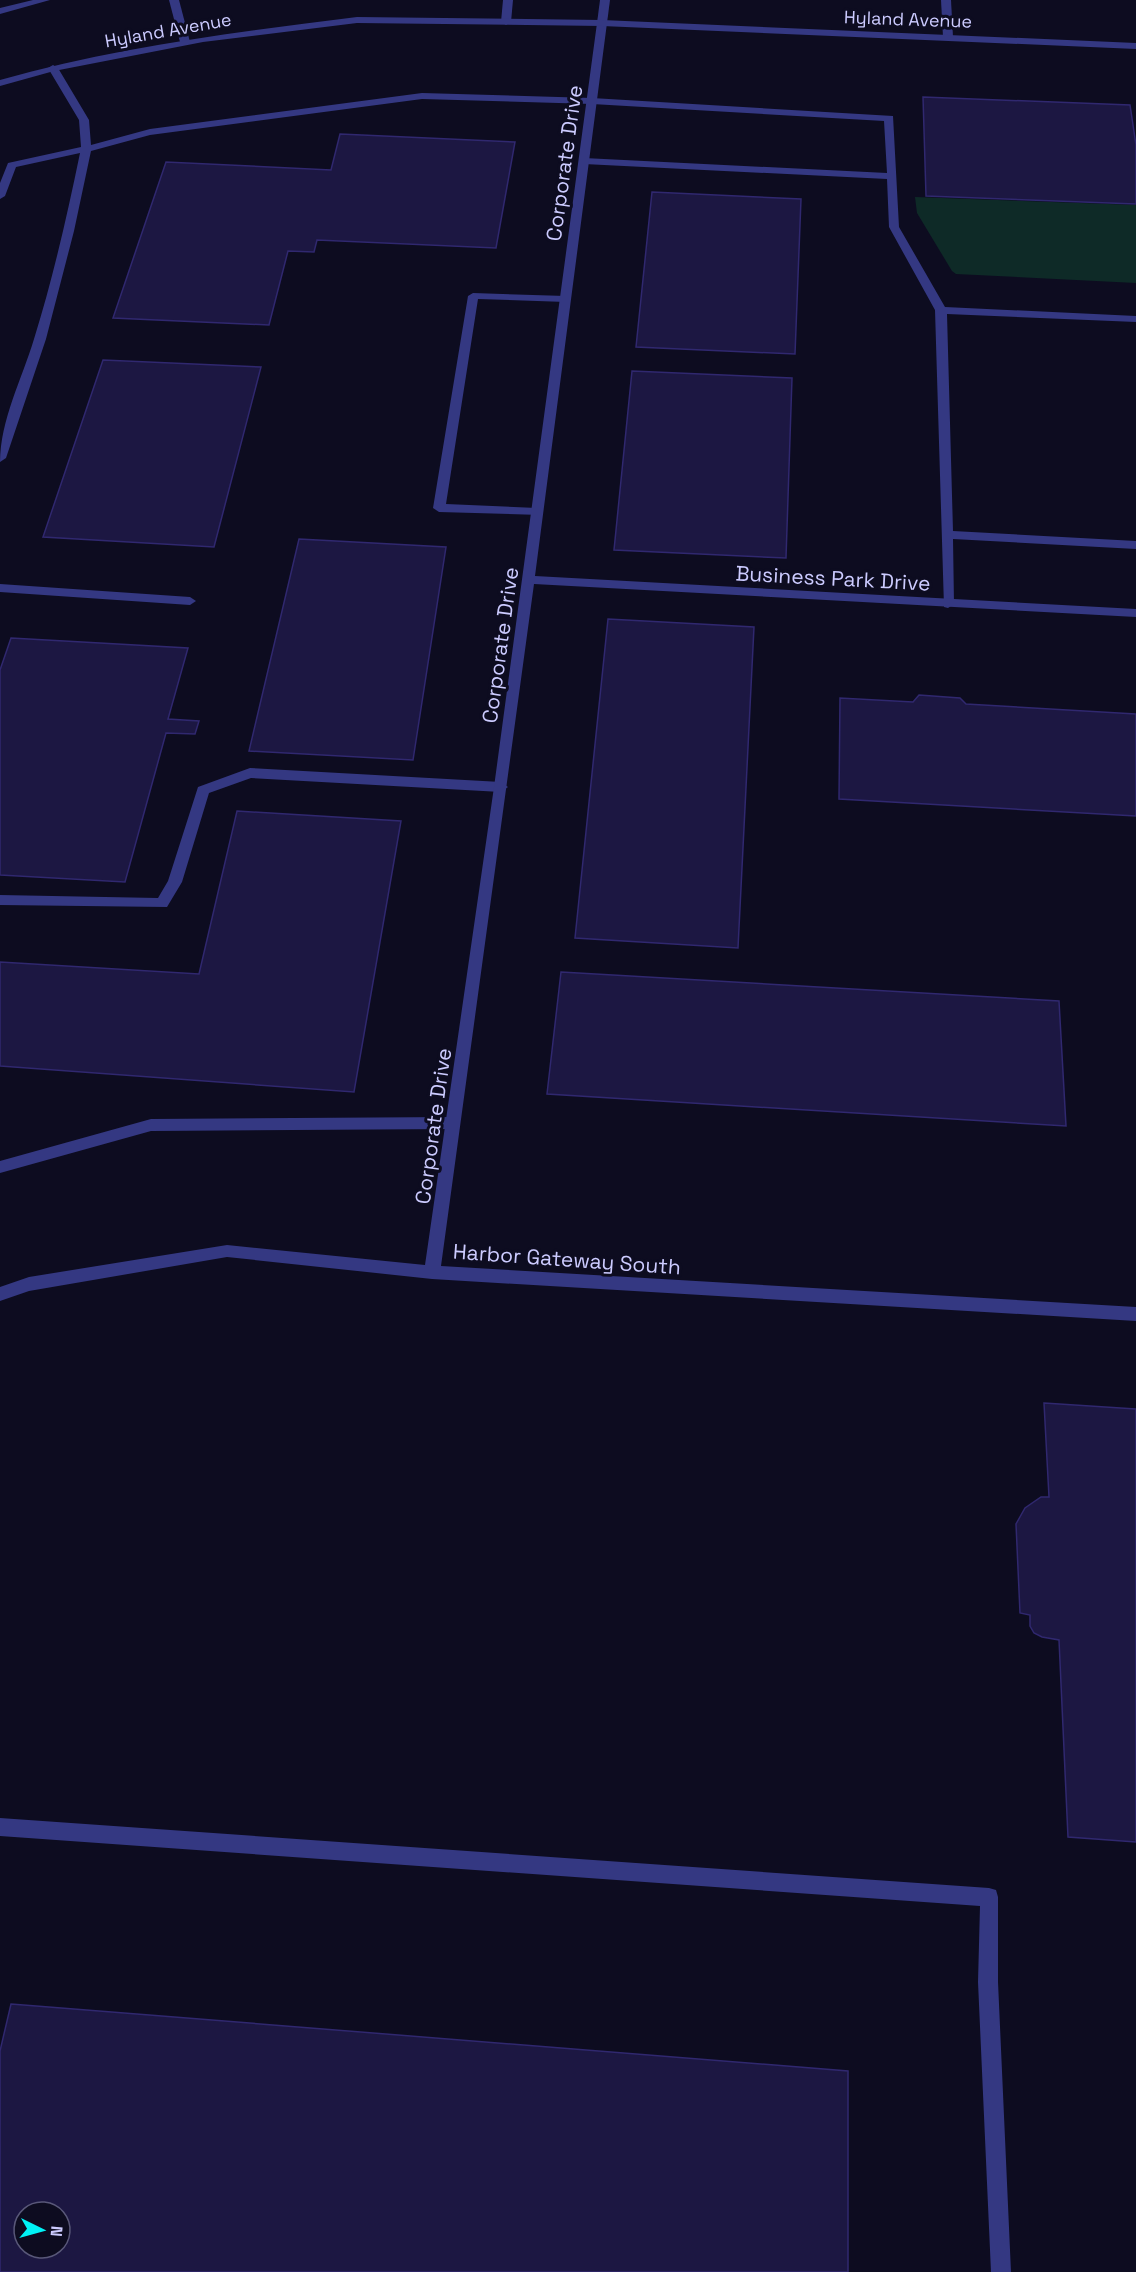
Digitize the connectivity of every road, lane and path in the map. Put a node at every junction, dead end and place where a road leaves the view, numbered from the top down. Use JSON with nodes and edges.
{"nodes":[{"id":1,"x":45,"y":0,"type":"edge"},
{"id":2,"x":174,"y":0,"type":"edge"},
{"id":3,"x":508,"y":0,"type":"edge"},
{"id":4,"x":605,"y":0,"type":"edge"},
{"id":5,"x":946,"y":0,"type":"edge"},
{"id":6,"x":0,"y":11,"type":"edge"},
{"id":7,"x":506,"y":22,"type":"junction"},
{"id":8,"x":602,"y":23,"type":"junction"},
{"id":9,"x":948,"y":37,"type":"junction"},
{"id":10,"x":185,"y":42,"type":"junction"},
{"id":11,"x":1136,"y":46,"type":"edge"},
{"id":12,"x":53,"y":68,"type":"junction"},
{"id":13,"x":0,"y":83,"type":"edge"},
{"id":14,"x":592,"y":101,"type":"junction"},
{"id":15,"x":86,"y":148,"type":"junction"},
{"id":16,"x":584,"y":161,"type":"junction"},
{"id":17,"x":12,"y":165,"type":"junction"},
{"id":18,"x":0,"y":168,"type":"edge"},
{"id":19,"x":892,"y":176,"type":"junction"},
{"id":20,"x":0,"y":196,"type":"edge"},
{"id":21,"x":566,"y":299,"type":"junction"},
{"id":22,"x":941,"y":310,"type":"junction"},
{"id":23,"x":1136,"y":319,"type":"edge"},
{"id":24,"x":0,"y":458,"type":"edge"},
{"id":25,"x":537,"y":512,"type":"junction"},
{"id":26,"x":947,"y":535,"type":"junction"},
{"id":27,"x":1136,"y":544,"type":"edge"},
{"id":28,"x":528,"y":580,"type":"junction"},
{"id":29,"x":0,"y":588,"type":"edge"},
{"id":30,"x":190,"y":601,"type":"dead end"},
{"id":31,"x":948,"y":604,"type":"junction"},
{"id":32,"x":1136,"y":613,"type":"edge"},
{"id":33,"x":501,"y":787,"type":"junction"},
{"id":34,"x":0,"y":900,"type":"edge"},
{"id":35,"x":453,"y":1123,"type":"junction"},
{"id":36,"x":0,"y":1167,"type":"edge"},
{"id":37,"x":432,"y":1272,"type":"junction"},
{"id":38,"x":0,"y":1294,"type":"edge"},
{"id":39,"x":1136,"y":1314,"type":"edge"},
{"id":40,"x":0,"y":1827,"type":"edge"},
{"id":41,"x":1000,"y":2272,"type":"edge"}],
"edges":[{"from":1,"to":6,"type":"street"},
{"from":2,"to":10,"type":"street"},
{"from":3,"to":7,"type":"street"},
{"from":4,"to":8,"type":"street","name":"Corporate Drive"},
{"from":5,"to":9,"type":"street"},
{"from":7,"to":8,"type":"street","name":"Hyland Avenue"},
{"from":7,"to":10,"type":"street","name":"Hyland Avenue"},
{"from":8,"to":9,"type":"street","name":"Hyland Avenue"},
{"from":8,"to":14,"type":"street","name":"Corporate Drive"},
{"from":9,"to":11,"type":"street","name":"Hyland Avenue"},
{"from":10,"to":12,"type":"street","name":"Hyland Avenue"},
{"from":12,"to":13,"type":"street","name":"Hyland Avenue"},
{"from":12,"to":15,"type":"street"},
{"from":14,"to":15,"type":"street"},
{"from":14,"to":16,"type":"street","name":"Corporate Drive"},
{"from":14,"to":19,"type":"street"},
{"from":15,"to":17,"type":"street"},
{"from":15,"to":24,"type":"street"},
{"from":16,"to":19,"type":"street"},
{"from":16,"to":21,"type":"street","name":"Corporate Drive"},
{"from":17,"to":18,"type":"street"},
{"from":17,"to":20,"type":"street"},
{"from":19,"to":22,"type":"street"},
{"from":21,"to":25,"type":"street","name":"Corporate Drive"},
{"from":21,"to":25,"type":"street"},
{"from":22,"to":23,"type":"street"},
{"from":22,"to":26,"type":"street"},
{"from":25,"to":28,"type":"street","name":"Corporate Drive"},
{"from":26,"to":27,"type":"street"},
{"from":26,"to":31,"type":"street"},
{"from":28,"to":31,"type":"street","name":"Business Park Drive"},
{"from":28,"to":33,"type":"street","name":"Corporate Drive"},
{"from":29,"to":30,"type":"street"},
{"from":31,"to":32,"type":"street","name":"Business Park Drive"},
{"from":33,"to":34,"type":"street"},
{"from":33,"to":35,"type":"street","name":"Corporate Drive"},
{"from":35,"to":36,"type":"street"},
{"from":35,"to":37,"type":"street","name":"Corporate Drive"},
{"from":37,"to":38,"type":"street","name":"Harbor Gateway South"},
{"from":37,"to":39,"type":"street","name":"Harbor Gateway South"},
{"from":40,"to":41,"type":"street"}]}
